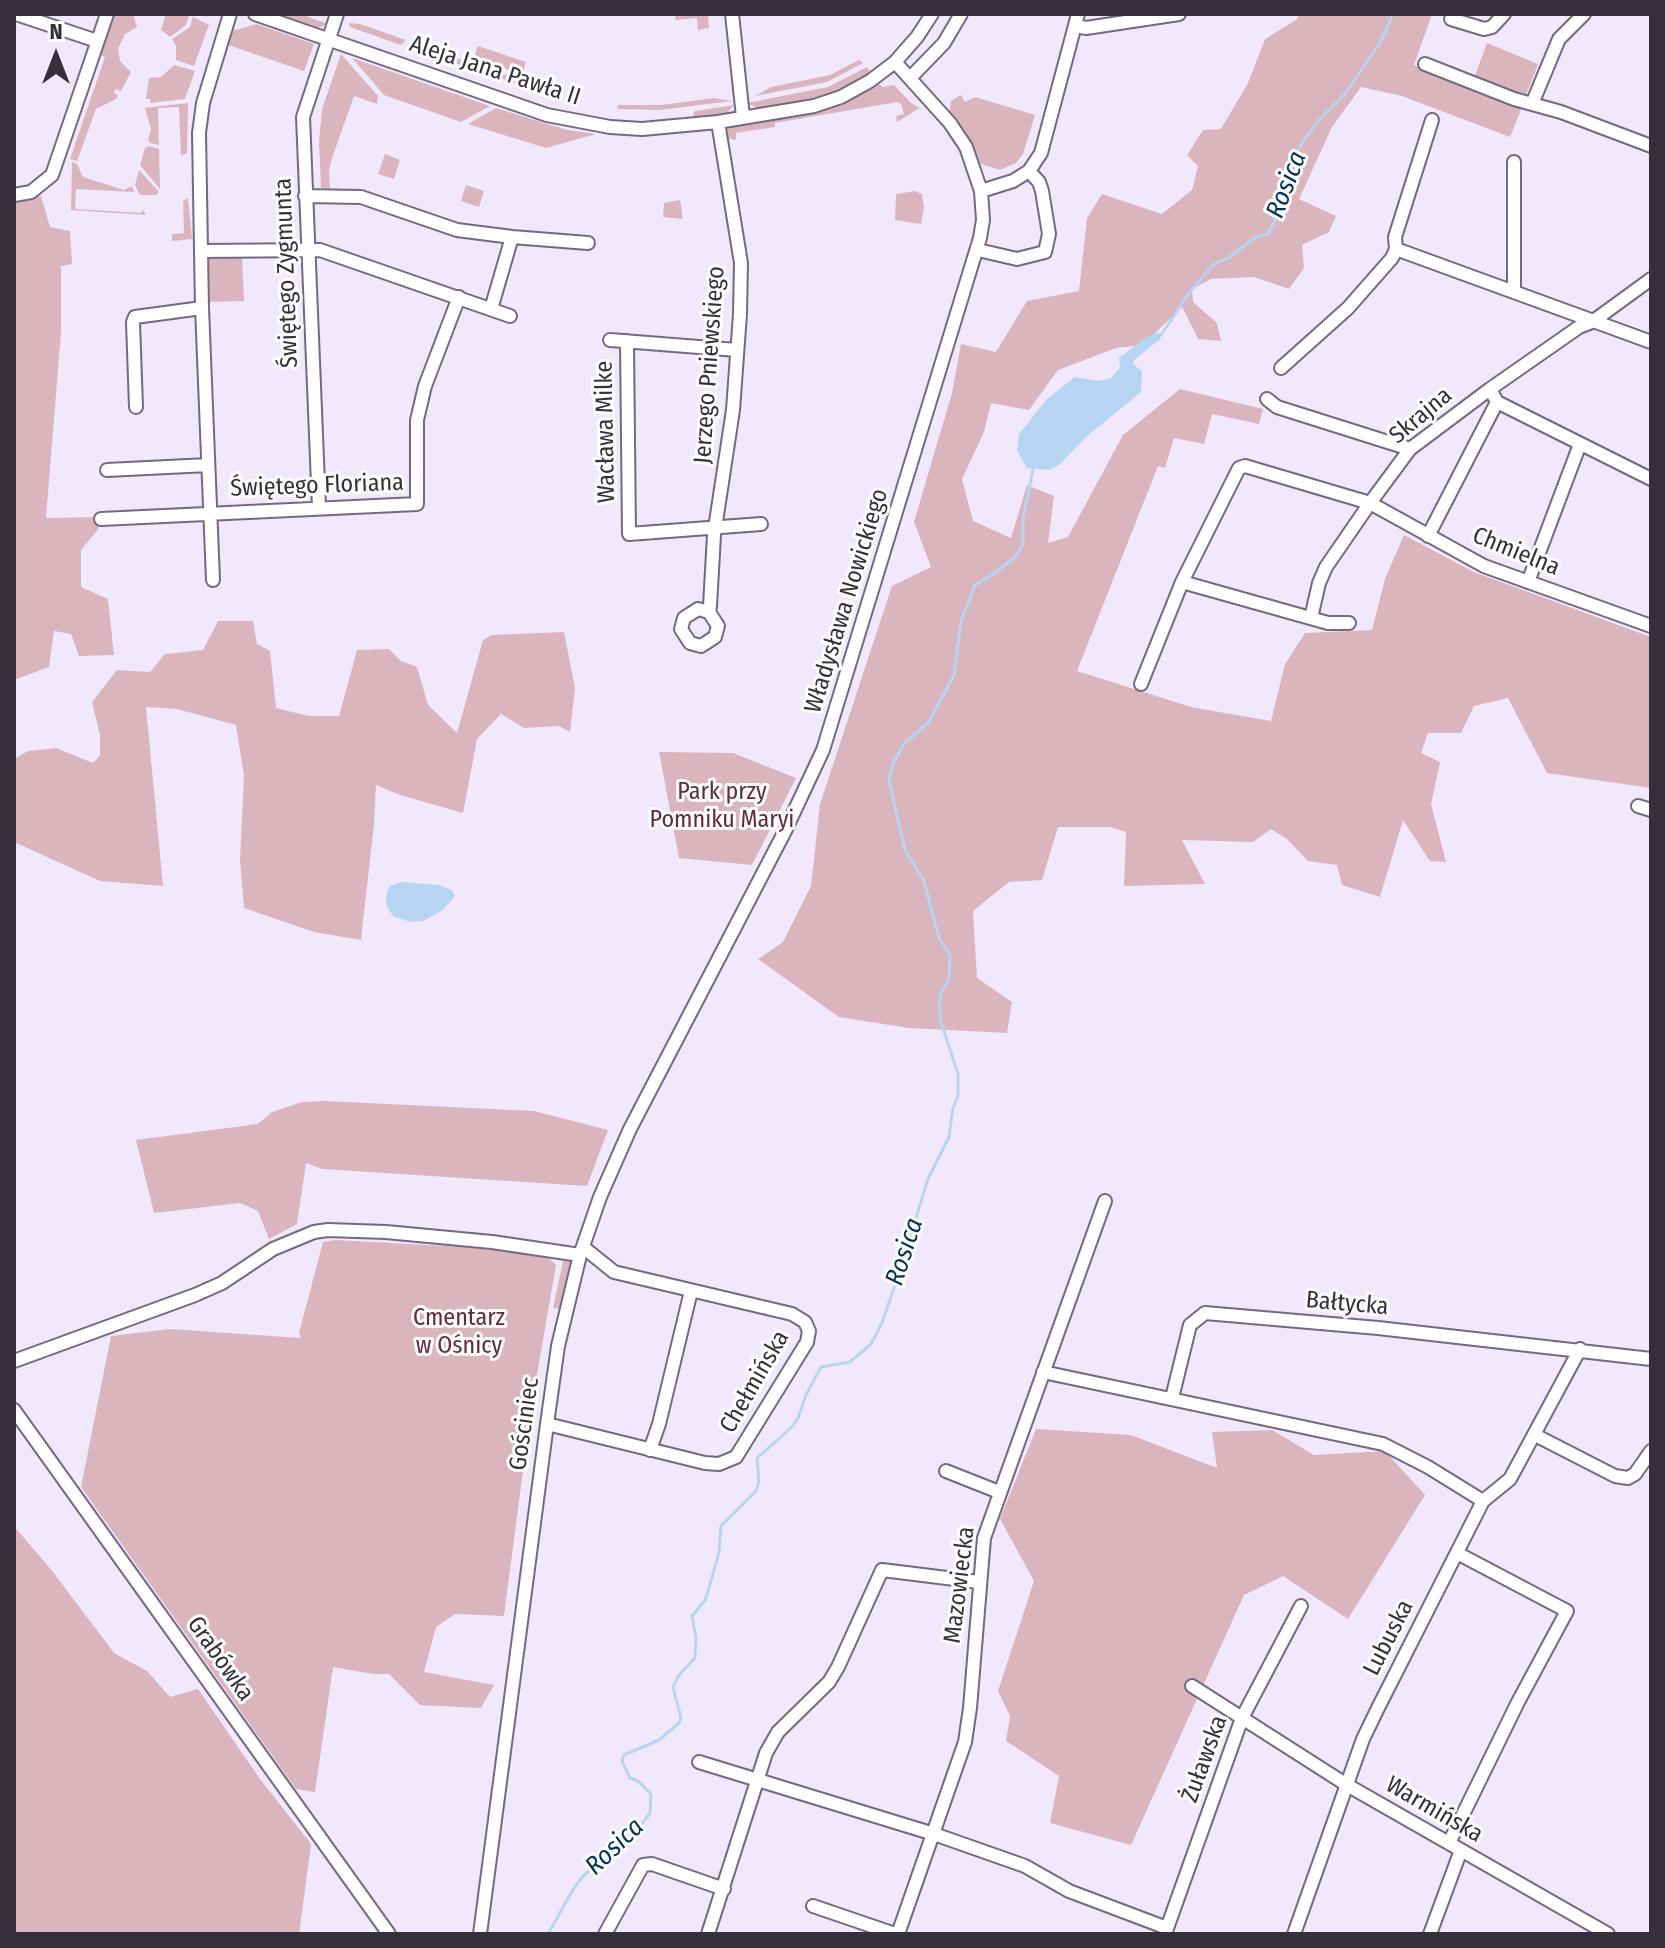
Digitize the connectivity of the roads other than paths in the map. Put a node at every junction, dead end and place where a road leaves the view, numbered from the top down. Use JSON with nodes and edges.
{"nodes":[{"id":1,"x":16,"y":14,"type":"edge"},
{"id":2,"x":107,"y":14,"type":"edge"},
{"id":3,"x":230,"y":14,"type":"edge"},
{"id":4,"x":255,"y":14,"type":"edge"},
{"id":5,"x":337,"y":14,"type":"edge"},
{"id":6,"x":732,"y":14,"type":"edge"},
{"id":7,"x":932,"y":14,"type":"edge"},
{"id":8,"x":961,"y":14,"type":"edge"},
{"id":9,"x":1179,"y":14,"type":"edge"},
{"id":10,"x":1504,"y":14,"type":"edge"},
{"id":11,"x":1584,"y":14,"type":"edge"},
{"id":12,"x":1451,"y":19,"type":"dead end"},
{"id":13,"x":1077,"y":20,"type":"edge"},
{"id":14,"x":328,"y":39,"type":"junction"},
{"id":15,"x":97,"y":41,"type":"junction"},
{"id":16,"x":895,"y":62,"type":"junction"},
{"id":17,"x":1425,"y":64,"type":"dead end"},
{"id":18,"x":910,"y":78,"type":"junction"},
{"id":19,"x":1532,"y":104,"type":"junction"},
{"id":20,"x":743,"y":117,"type":"junction"},
{"id":21,"x":1432,"y":120,"type":"dead end"},
{"id":22,"x":718,"y":122,"type":"junction"},
{"id":23,"x":1651,"y":146,"type":"edge"},
{"id":24,"x":1514,"y":162,"type":"dead end"},
{"id":25,"x":1029,"y":171,"type":"junction"},
{"id":26,"x":981,"y":191,"type":"junction"},
{"id":27,"x":14,"y":195,"type":"edge"},
{"id":28,"x":305,"y":196,"type":"junction"},
{"id":29,"x":512,"y":237,"type":"junction"},
{"id":30,"x":588,"y":243,"type":"dead end"},
{"id":31,"x":307,"y":248,"type":"junction"},
{"id":32,"x":1396,"y":249,"type":"junction"},
{"id":33,"x":978,"y":250,"type":"junction"},
{"id":34,"x":201,"y":251,"type":"junction"},
{"id":35,"x":1651,"y":279,"type":"edge"},
{"id":36,"x":1514,"y":292,"type":"junction"},
{"id":37,"x":459,"y":297,"type":"junction"},
{"id":38,"x":202,"y":308,"type":"junction"},
{"id":39,"x":491,"y":309,"type":"junction"},
{"id":40,"x":510,"y":316,"type":"dead end"},
{"id":41,"x":1592,"y":322,"type":"junction"},
{"id":42,"x":610,"y":340,"type":"dead end"},
{"id":43,"x":627,"y":341,"type":"junction"},
{"id":44,"x":1651,"y":342,"type":"edge"},
{"id":45,"x":737,"y":350,"type":"junction"},
{"id":46,"x":1281,"y":368,"type":"dead end"},
{"id":47,"x":1490,"y":389,"type":"junction"},
{"id":48,"x":1267,"y":399,"type":"dead end"},
{"id":49,"x":1497,"y":402,"type":"junction"},
{"id":50,"x":136,"y":407,"type":"dead end"},
{"id":51,"x":1580,"y":444,"type":"junction"},
{"id":52,"x":1410,"y":449,"type":"junction"},
{"id":53,"x":208,"y":465,"type":"junction"},
{"id":54,"x":107,"y":470,"type":"dead end"},
{"id":55,"x":1651,"y":479,"type":"edge"},
{"id":56,"x":1370,"y":503,"type":"junction"},
{"id":57,"x":319,"y":508,"type":"junction"},
{"id":58,"x":210,"y":513,"type":"junction"},
{"id":59,"x":101,"y":519,"type":"dead end"},
{"id":60,"x":761,"y":524,"type":"dead end"},
{"id":61,"x":716,"y":529,"type":"junction"},
{"id":62,"x":1428,"y":536,"type":"junction"},
{"id":63,"x":213,"y":580,"type":"dead end"},
{"id":64,"x":1182,"y":582,"type":"junction"},
{"id":65,"x":1528,"y":582,"type":"junction"},
{"id":66,"x":709,"y":612,"type":"dead end"},
{"id":67,"x":1311,"y":618,"type":"junction"},
{"id":68,"x":1349,"y":623,"type":"dead end"},
{"id":69,"x":1651,"y":626,"type":"edge"},
{"id":70,"x":1141,"y":684,"type":"dead end"},
{"id":71,"x":722,"y":950,"type":"joint"},
{"id":72,"x":1105,"y":1201,"type":"dead end"},
{"id":73,"x":581,"y":1251,"type":"junction"},
{"id":74,"x":691,"y":1291,"type":"junction"},
{"id":75,"x":1580,"y":1349,"type":"junction"},
{"id":76,"x":1651,"y":1359,"type":"edge"},
{"id":77,"x":14,"y":1361,"type":"edge"},
{"id":78,"x":1043,"y":1372,"type":"junction"},
{"id":79,"x":1172,"y":1398,"type":"junction"},
{"id":80,"x":14,"y":1410,"type":"edge"},
{"id":81,"x":547,"y":1424,"type":"junction"},
{"id":82,"x":1535,"y":1435,"type":"junction"},
{"id":83,"x":650,"y":1450,"type":"junction"},
{"id":84,"x":1651,"y":1451,"type":"edge"},
{"id":85,"x":946,"y":1471,"type":"dead end"},
{"id":86,"x":999,"y":1492,"type":"junction"},
{"id":87,"x":1480,"y":1507,"type":"junction"},
{"id":88,"x":1457,"y":1553,"type":"junction"},
{"id":89,"x":979,"y":1582,"type":"junction"},
{"id":90,"x":1301,"y":1606,"type":"dead end"},
{"id":91,"x":1192,"y":1686,"type":"dead end"},
{"id":92,"x":1242,"y":1718,"type":"junction"},
{"id":93,"x":699,"y":1762,"type":"dead end"},
{"id":94,"x":756,"y":1780,"type":"junction"},
{"id":95,"x":1347,"y":1785,"type":"junction"},
{"id":96,"x":934,"y":1834,"type":"junction"},
{"id":97,"x":1449,"y":1843,"type":"junction"},
{"id":98,"x":1461,"y":1850,"type":"junction"},
{"id":99,"x":724,"y":1889,"type":"junction"},
{"id":100,"x":813,"y":1906,"type":"dead end"},
{"id":101,"x":1166,"y":1931,"type":"edge"},
{"id":102,"x":389,"y":1934,"type":"edge"},
{"id":103,"x":480,"y":1934,"type":"edge"},
{"id":104,"x":605,"y":1934,"type":"edge"},
{"id":105,"x":708,"y":1934,"type":"edge"},
{"id":106,"x":896,"y":1934,"type":"edge"},
{"id":107,"x":1294,"y":1934,"type":"edge"},
{"id":108,"x":1430,"y":1934,"type":"edge"},
{"id":109,"x":1608,"y":1934,"type":"edge"}],
"edges":[{"from":1,"to":15,"type":"street"},
{"from":2,"to":15,"type":"street"},
{"from":3,"to":34,"type":"street"},
{"from":4,"to":14,"type":"street","name":"Aleja Jana Pawła II"},
{"from":5,"to":14,"type":"street","name":"Świętego Zygmunta"},
{"from":6,"to":20,"type":"street"},
{"from":7,"to":16,"type":"street","name":"Aleja Jana Pawła II"},
{"from":8,"to":18,"type":"street"},
{"from":9,"to":13,"type":"street"},
{"from":10,"to":12,"type":"street"},
{"from":11,"to":19,"type":"street"},
{"from":13,"to":25,"type":"street"},
{"from":14,"to":22,"type":"street","name":"Aleja Jana Pawła II"},
{"from":14,"to":28,"type":"street","name":"Świętego Zygmunta"},
{"from":15,"to":27,"type":"street"},
{"from":16,"to":18,"type":"street","name":"Władysława Nowickiego"},
{"from":16,"to":20,"type":"street","name":"Aleja Jana Pawła II"},
{"from":17,"to":19,"type":"street"},
{"from":18,"to":26,"type":"street","name":"Władysława Nowickiego"},
{"from":19,"to":23,"type":"street"},
{"from":20,"to":22,"type":"street","name":"Aleja Jana Pawła II"},
{"from":21,"to":32,"type":"street"},
{"from":22,"to":45,"type":"street","name":"Jerzego Pniewskiego"},
{"from":24,"to":36,"type":"street"},
{"from":25,"to":26,"type":"street"},
{"from":25,"to":33,"type":"street"},
{"from":26,"to":33,"type":"street","name":"Władysława Nowickiego"},
{"from":28,"to":29,"type":"street"},
{"from":28,"to":31,"type":"street","name":"Świętego Zygmunta"},
{"from":29,"to":30,"type":"street"},
{"from":29,"to":39,"type":"street"},
{"from":31,"to":34,"type":"street"},
{"from":31,"to":37,"type":"street"},
{"from":31,"to":57,"type":"street","name":"Świętego Zygmunta"},
{"from":32,"to":36,"type":"street"},
{"from":32,"to":46,"type":"street"},
{"from":33,"to":71,"type":"street","name":"Władysława Nowickiego"},
{"from":34,"to":38,"type":"street"},
{"from":35,"to":41,"type":"street","name":"Skrajna"},
{"from":36,"to":41,"type":"street"},
{"from":37,"to":39,"type":"street"},
{"from":37,"to":57,"type":"street","name":"Świętego Floriana"},
{"from":38,"to":50,"type":"street"},
{"from":38,"to":53,"type":"street"},
{"from":39,"to":40,"type":"street"},
{"from":41,"to":44,"type":"street"},
{"from":41,"to":47,"type":"street","name":"Skrajna"},
{"from":42,"to":43,"type":"street"},
{"from":43,"to":45,"type":"street"},
{"from":43,"to":61,"type":"street","name":"Wacława Milke"},
{"from":45,"to":61,"type":"street","name":"Jerzego Pniewskiego"},
{"from":47,"to":49,"type":"street"},
{"from":47,"to":52,"type":"street","name":"Skrajna"},
{"from":48,"to":52,"type":"street"},
{"from":49,"to":51,"type":"street"},
{"from":49,"to":62,"type":"street","name":"Skrajna"},
{"from":51,"to":55,"type":"street"},
{"from":51,"to":65,"type":"street"},
{"from":52,"to":56,"type":"street","name":"Skrajna"},
{"from":53,"to":54,"type":"street"},
{"from":53,"to":58,"type":"street"},
{"from":56,"to":62,"type":"street","name":"Chmielna"},
{"from":56,"to":64,"type":"street"},
{"from":56,"to":67,"type":"street","name":"Skrajna"},
{"from":57,"to":58,"type":"street","name":"Świętego Floriana"},
{"from":58,"to":59,"type":"street","name":"Świętego Floriana"},
{"from":58,"to":63,"type":"street"},
{"from":60,"to":61,"type":"street","name":"Wacława Milke"},
{"from":61,"to":66,"type":"street","name":"Jerzego Pniewskiego"},
{"from":62,"to":65,"type":"street","name":"Chmielna"},
{"from":64,"to":67,"type":"street"},
{"from":64,"to":70,"type":"street"},
{"from":65,"to":69,"type":"street","name":"Chmielna"},
{"from":67,"to":68,"type":"street"},
{"from":71,"to":73,"type":"street","name":"Gościniec"},
{"from":72,"to":78,"type":"street","name":"Mazowiecka"},
{"from":73,"to":74,"type":"street","name":"Chełmińska"},
{"from":73,"to":77,"type":"street"},
{"from":73,"to":81,"type":"street","name":"Gościniec"},
{"from":74,"to":83,"type":"street"},
{"from":74,"to":83,"type":"street","name":"Chełmińska"},
{"from":75,"to":76,"type":"street","name":"Bałtycka"},
{"from":75,"to":79,"type":"street","name":"Bałtycka"},
{"from":75,"to":82,"type":"street"},
{"from":78,"to":79,"type":"street"},
{"from":78,"to":86,"type":"street","name":"Mazowiecka"},
{"from":79,"to":87,"type":"street"},
{"from":80,"to":102,"type":"street","name":"Grabówka"},
{"from":81,"to":83,"type":"street","name":"Chełmińska"},
{"from":81,"to":103,"type":"street","name":"Gościniec"},
{"from":82,"to":84,"type":"street"},
{"from":82,"to":87,"type":"street"},
{"from":85,"to":86,"type":"street"},
{"from":86,"to":89,"type":"street","name":"Mazowiecka"},
{"from":87,"to":88,"type":"street","name":"Lubuska"},
{"from":88,"to":95,"type":"street","name":"Lubuska"},
{"from":88,"to":97,"type":"street"},
{"from":89,"to":94,"type":"street"},
{"from":89,"to":96,"type":"street","name":"Mazowiecka"},
{"from":90,"to":92,"type":"street","name":"Żuławska"},
{"from":91,"to":92,"type":"street","name":"Warmińska"},
{"from":92,"to":95,"type":"street","name":"Warmińska"},
{"from":92,"to":101,"type":"street","name":"Żuławska"},
{"from":93,"to":94,"type":"street"},
{"from":94,"to":96,"type":"street"},
{"from":94,"to":99,"type":"street"},
{"from":95,"to":97,"type":"street","name":"Warmińska"},
{"from":95,"to":107,"type":"street","name":"Lubuska"},
{"from":96,"to":101,"type":"street"},
{"from":96,"to":106,"type":"street","name":"Mazowiecka"},
{"from":97,"to":98,"type":"street","name":"Warmińska"},
{"from":98,"to":108,"type":"street"},
{"from":98,"to":109,"type":"street","name":"Warmińska"},
{"from":99,"to":104,"type":"street"},
{"from":99,"to":105,"type":"street"},
{"from":100,"to":106,"type":"street"}]}
